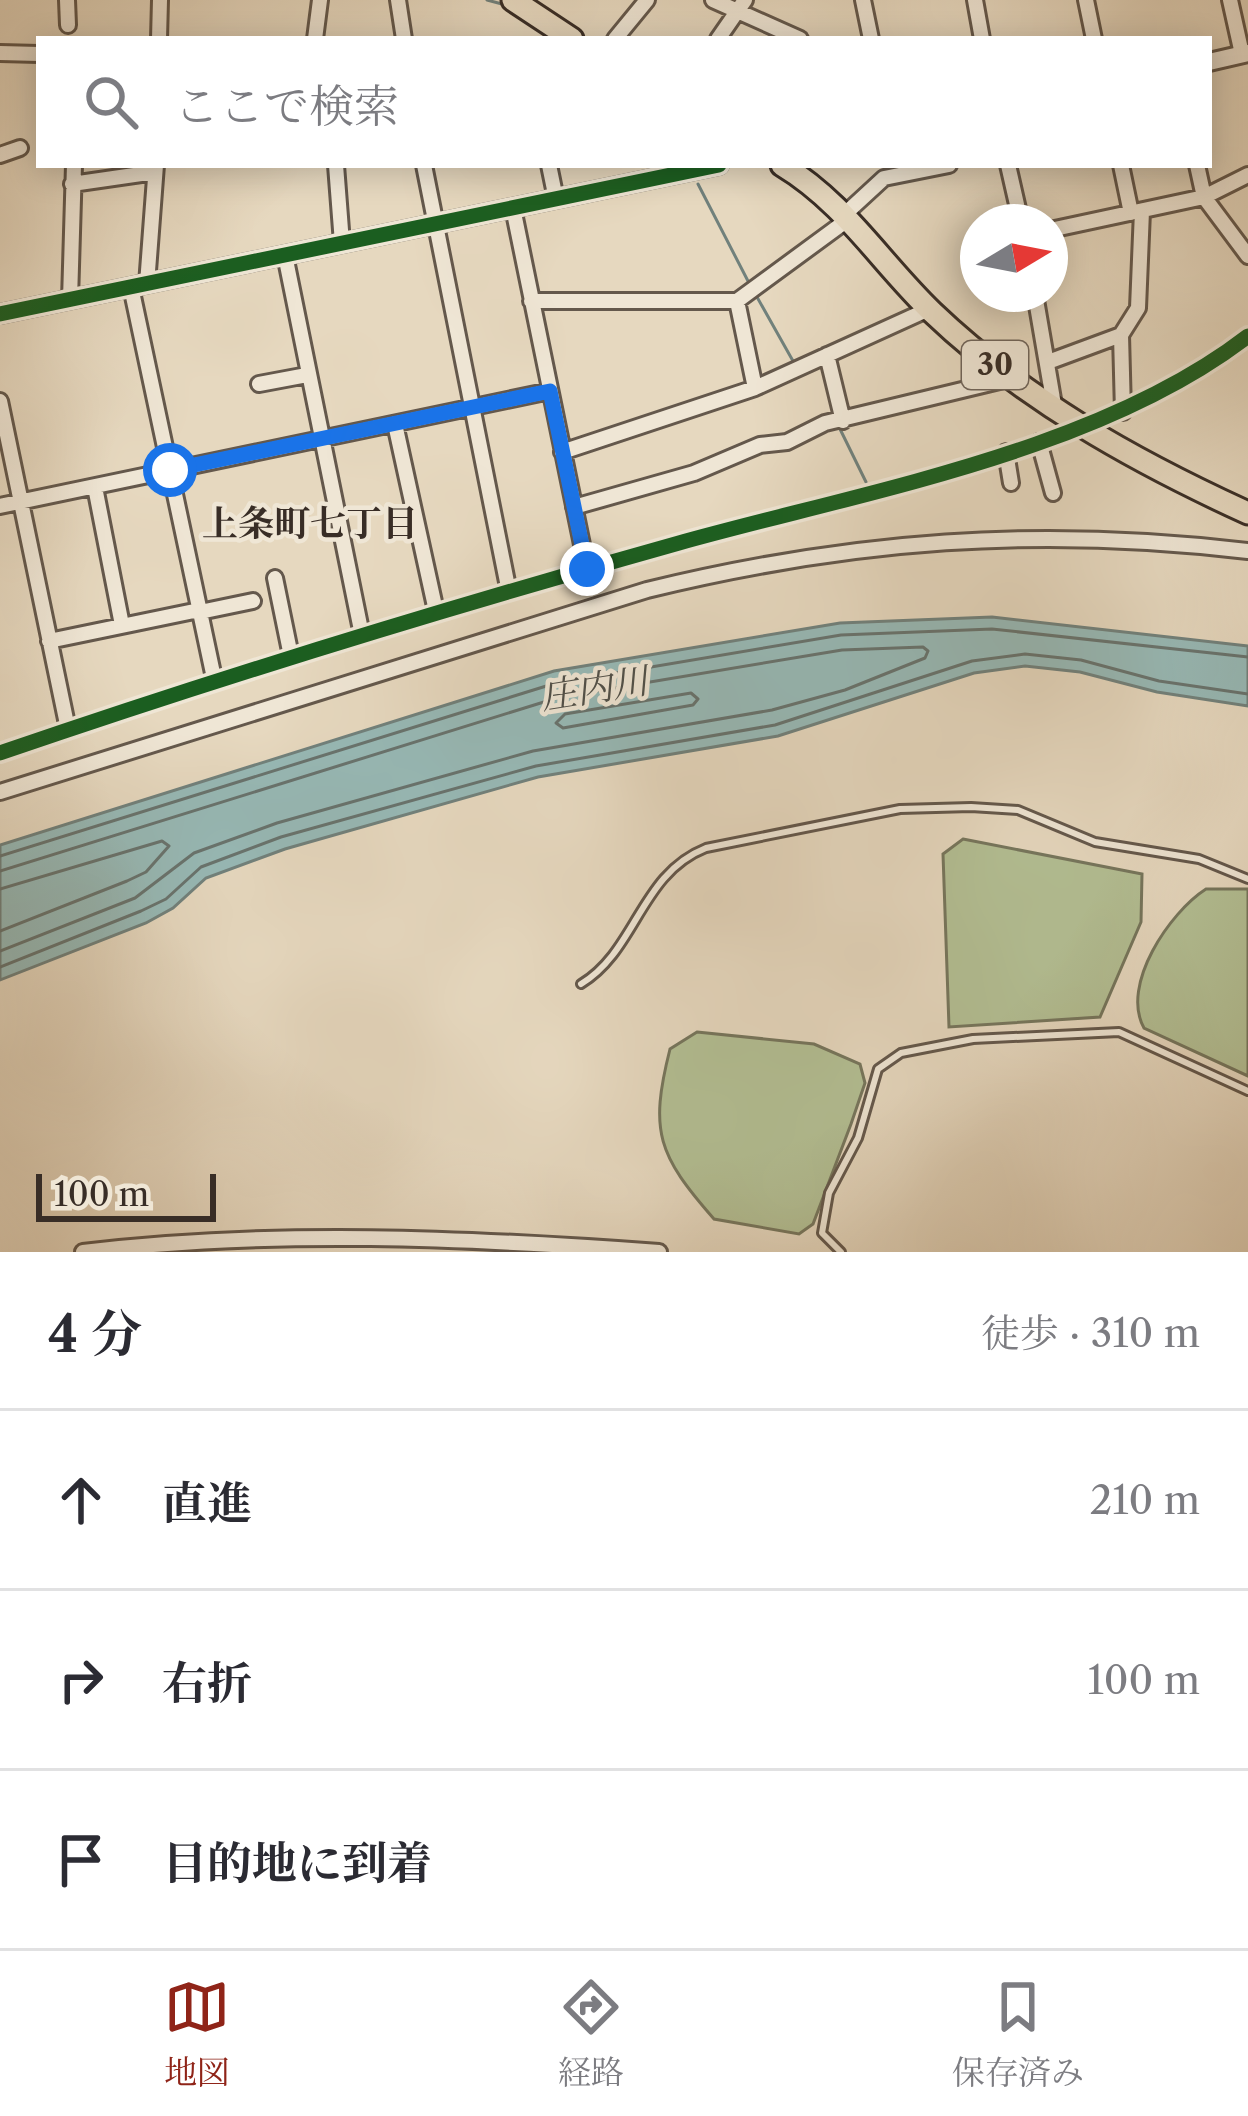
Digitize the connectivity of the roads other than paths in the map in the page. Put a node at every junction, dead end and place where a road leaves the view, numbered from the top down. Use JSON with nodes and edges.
{"nodes":[{"id":1,"x":68,"y":0,"type":"edge"},
{"id":2,"x":160,"y":0,"type":"edge"},
{"id":3,"x":320,"y":0,"type":"edge"},
{"id":4,"x":398,"y":0,"type":"edge"},
{"id":5,"x":513,"y":0,"type":"edge"},
{"id":6,"x":646,"y":0,"type":"edge"},
{"id":7,"x":713,"y":0,"type":"edge"},
{"id":8,"x":863,"y":0,"type":"edge"},
{"id":9,"x":975,"y":0,"type":"edge"},
{"id":10,"x":1086,"y":0,"type":"edge"},
{"id":11,"x":1230,"y":0,"type":"edge"},
{"id":12,"x":742,"y":6,"type":"edge"},
{"id":13,"x":68,"y":25,"type":"dead end"},
{"id":14,"x":159,"y":36,"type":"edge"},
{"id":15,"x":315,"y":36,"type":"edge"},
{"id":16,"x":404,"y":36,"type":"edge"},
{"id":17,"x":567,"y":36,"type":"edge"},
{"id":18,"x":617,"y":36,"type":"edge"},
{"id":19,"x":720,"y":36,"type":"edge"},
{"id":20,"x":795,"y":36,"type":"edge"},
{"id":21,"x":871,"y":36,"type":"edge"},
{"id":22,"x":981,"y":36,"type":"edge"},
{"id":23,"x":1093,"y":36,"type":"edge"},
{"id":24,"x":0,"y":53,"type":"edge"},
{"id":25,"x":36,"y":54,"type":"edge"},
{"id":26,"x":1245,"y":54,"type":"edge"},
{"id":27,"x":1212,"y":61,"type":"edge"},
{"id":28,"x":20,"y":148,"type":"dead end"},
{"id":29,"x":0,"y":155,"type":"edge"},
{"id":30,"x":74,"y":168,"type":"edge"},
{"id":31,"x":155,"y":168,"type":"edge"},
{"id":32,"x":336,"y":168,"type":"edge"},
{"id":33,"x":424,"y":168,"type":"edge"},
{"id":34,"x":550,"y":168,"type":"edge"},
{"id":35,"x":705,"y":168,"type":"edge"},
{"id":36,"x":786,"y":168,"type":"edge"},
{"id":37,"x":934,"y":168,"type":"edge"},
{"id":38,"x":1009,"y":168,"type":"edge"},
{"id":39,"x":1121,"y":168,"type":"edge"},
{"id":40,"x":1198,"y":168,"type":"edge"},
{"id":41,"x":1248,"y":175,"type":"edge"},
{"id":42,"x":72,"y":184,"type":"junction"},
{"id":43,"x":1204,"y":197,"type":"junction"},
{"id":44,"x":556,"y":199,"type":"junction"},
{"id":45,"x":1017,"y":204,"type":"edge"},
{"id":46,"x":513,"y":208,"type":"junction"},
{"id":47,"x":1136,"y":212,"type":"junction"},
{"id":48,"x":848,"y":216,"type":"junction"},
{"id":49,"x":433,"y":224,"type":"junction"},
{"id":50,"x":1068,"y":226,"type":"edge"},
{"id":51,"x":341,"y":243,"type":"junction"},
{"id":52,"x":285,"y":255,"type":"junction"},
{"id":53,"x":1248,"y":256,"type":"edge"},
{"id":54,"x":139,"y":285,"type":"junction"},
{"id":55,"x":70,"y":300,"type":"junction"},
{"id":56,"x":531,"y":301,"type":"junction"},
{"id":57,"x":737,"y":301,"type":"junction"},
{"id":58,"x":929,"y":309,"type":"junction"},
{"id":59,"x":1038,"y":312,"type":"edge"},
{"id":60,"x":0,"y":314,"type":"edge"},
{"id":61,"x":1120,"y":335,"type":"junction"},
{"id":62,"x":1248,"y":336,"type":"edge"},
{"id":63,"x":827,"y":355,"type":"junction"},
{"id":64,"x":1048,"y":362,"type":"junction"},
{"id":65,"x":307,"y":375,"type":"junction"},
{"id":66,"x":1012,"y":378,"type":"junction"},
{"id":67,"x":260,"y":384,"type":"dead end"},
{"id":68,"x":754,"y":388,"type":"junction"},
{"id":69,"x":550,"y":391,"type":"junction"},
{"id":70,"x":0,"y":401,"type":"edge"},
{"id":71,"x":1054,"y":405,"type":"junction"},
{"id":72,"x":472,"y":407,"type":"junction"},
{"id":73,"x":1123,"y":412,"type":"junction"},
{"id":74,"x":843,"y":422,"type":"junction"},
{"id":75,"x":395,"y":424,"type":"junction"},
{"id":76,"x":1082,"y":427,"type":"junction"},
{"id":77,"x":320,"y":439,"type":"junction"},
{"id":78,"x":1039,"y":442,"type":"junction"},
{"id":79,"x":562,"y":452,"type":"junction"},
{"id":80,"x":1006,"y":452,"type":"junction"},
{"id":81,"x":170,"y":470,"type":"junction"},
{"id":82,"x":1011,"y":483,"type":"dead end"},
{"id":83,"x":95,"y":487,"type":"junction"},
{"id":84,"x":1052,"y":493,"type":"dead end"},
{"id":85,"x":20,"y":502,"type":"junction"},
{"id":86,"x":0,"y":506,"type":"edge"},
{"id":87,"x":574,"y":507,"type":"junction"},
{"id":88,"x":1248,"y":513,"type":"edge"},
{"id":89,"x":1248,"y":551,"type":"edge"},
{"id":90,"x":587,"y":569,"type":"junction"},
{"id":91,"x":275,"y":578,"type":"dead end"},
{"id":92,"x":509,"y":592,"type":"junction"},
{"id":93,"x":254,"y":601,"type":"dead end"},
{"id":94,"x":200,"y":611,"type":"junction"},
{"id":95,"x":436,"y":611,"type":"junction"},
{"id":96,"x":122,"y":625,"type":"junction"},
{"id":97,"x":362,"y":635,"type":"junction"},
{"id":98,"x":49,"y":641,"type":"junction"},
{"id":99,"x":291,"y":656,"type":"junction"},
{"id":100,"x":214,"y":678,"type":"junction"},
{"id":101,"x":68,"y":729,"type":"junction"},
{"id":102,"x":0,"y":753,"type":"edge"},
{"id":103,"x":0,"y":792,"type":"edge"},
{"id":104,"x":1248,"y":879,"type":"edge"},
{"id":105,"x":581,"y":984,"type":"dead end"},
{"id":106,"x":1248,"y":1091,"type":"edge"},
{"id":107,"x":82,"y":1252,"type":"edge"},
{"id":108,"x":659,"y":1252,"type":"edge"},
{"id":109,"x":841,"y":1252,"type":"edge"}],
"edges":[{"from":1,"to":13,"type":"street"},
{"from":2,"to":14,"type":"street"},
{"from":3,"to":15,"type":"street"},
{"from":4,"to":16,"type":"street"},
{"from":5,"to":17,"type":"main road"},
{"from":6,"to":18,"type":"street"},
{"from":7,"to":12,"type":"street"},
{"from":8,"to":21,"type":"street"},
{"from":9,"to":22,"type":"street"},
{"from":10,"to":23,"type":"street"},
{"from":11,"to":26,"type":"street"},
{"from":12,"to":19,"type":"street"},
{"from":12,"to":20,"type":"street"},
{"from":24,"to":25,"type":"street"},
{"from":26,"to":27,"type":"street"},
{"from":28,"to":29,"type":"street"},
{"from":30,"to":42,"type":"street"},
{"from":31,"to":42,"type":"street"},
{"from":31,"to":54,"type":"street"},
{"from":32,"to":51,"type":"street"},
{"from":33,"to":49,"type":"street"},
{"from":34,"to":44,"type":"street"},
{"from":35,"to":44,"type":"street"},
{"from":36,"to":48,"type":"main road","number":"30"},
{"from":37,"to":48,"type":"street"},
{"from":38,"to":45,"type":"street"},
{"from":39,"to":47,"type":"street"},
{"from":40,"to":43,"type":"street"},
{"from":41,"to":43,"type":"street"},
{"from":42,"to":55,"type":"street"},
{"from":43,"to":47,"type":"street"},
{"from":43,"to":53,"type":"street"},
{"from":44,"to":46,"type":"street"},
{"from":46,"to":49,"type":"street"},
{"from":46,"to":56,"type":"street"},
{"from":47,"to":50,"type":"street"},
{"from":47,"to":61,"type":"street"},
{"from":48,"to":57,"type":"street"},
{"from":48,"to":58,"type":"main road","number":"30"},
{"from":49,"to":51,"type":"street"},
{"from":49,"to":72,"type":"street"},
{"from":51,"to":52,"type":"street"},
{"from":52,"to":54,"type":"street"},
{"from":52,"to":65,"type":"street"},
{"from":54,"to":55,"type":"street"},
{"from":54,"to":81,"type":"street"},
{"from":55,"to":60,"type":"street"},
{"from":56,"to":57,"type":"street"},
{"from":56,"to":69,"type":"street"},
{"from":57,"to":68,"type":"street"},
{"from":58,"to":63,"type":"street"},
{"from":58,"to":66,"type":"main road","number":"30"},
{"from":59,"to":64,"type":"street"},
{"from":61,"to":64,"type":"street"},
{"from":61,"to":73,"type":"street"},
{"from":62,"to":73,"type":"street"},
{"from":63,"to":68,"type":"street"},
{"from":63,"to":74,"type":"street"},
{"from":64,"to":71,"type":"street"},
{"from":65,"to":67,"type":"street"},
{"from":65,"to":77,"type":"street"},
{"from":66,"to":71,"type":"main road","number":"30"},
{"from":66,"to":74,"type":"street"},
{"from":68,"to":79,"type":"street"},
{"from":69,"to":72,"type":"street"},
{"from":69,"to":79,"type":"street"},
{"from":70,"to":85,"type":"street"},
{"from":71,"to":76,"type":"main road","number":"30"},
{"from":72,"to":75,"type":"street"},
{"from":72,"to":92,"type":"street"},
{"from":73,"to":76,"type":"street"},
{"from":74,"to":87,"type":"street"},
{"from":75,"to":77,"type":"street"},
{"from":75,"to":95,"type":"street"},
{"from":76,"to":78,"type":"street"},
{"from":76,"to":88,"type":"main road","number":"30"},
{"from":77,"to":81,"type":"street"},
{"from":77,"to":97,"type":"street"},
{"from":78,"to":80,"type":"street"},
{"from":78,"to":84,"type":"street"},
{"from":79,"to":87,"type":"street"},
{"from":80,"to":82,"type":"street"},
{"from":80,"to":90,"type":"street"},
{"from":81,"to":83,"type":"street"},
{"from":81,"to":94,"type":"street"},
{"from":83,"to":85,"type":"street"},
{"from":83,"to":96,"type":"street"},
{"from":85,"to":86,"type":"street"},
{"from":85,"to":98,"type":"street"},
{"from":87,"to":90,"type":"street"},
{"from":89,"to":103,"type":"street"},
{"from":90,"to":92,"type":"street"},
{"from":91,"to":99,"type":"street"},
{"from":92,"to":95,"type":"street"},
{"from":93,"to":94,"type":"street"},
{"from":94,"to":96,"type":"street"},
{"from":94,"to":100,"type":"street"},
{"from":95,"to":97,"type":"street"},
{"from":96,"to":98,"type":"street"},
{"from":97,"to":99,"type":"street"},
{"from":98,"to":101,"type":"street"},
{"from":99,"to":100,"type":"street"},
{"from":100,"to":101,"type":"street"},
{"from":101,"to":102,"type":"street"},
{"from":104,"to":105,"type":"lane"},
{"from":106,"to":109,"type":"lane"},
{"from":107,"to":108,"type":"street"}]}
